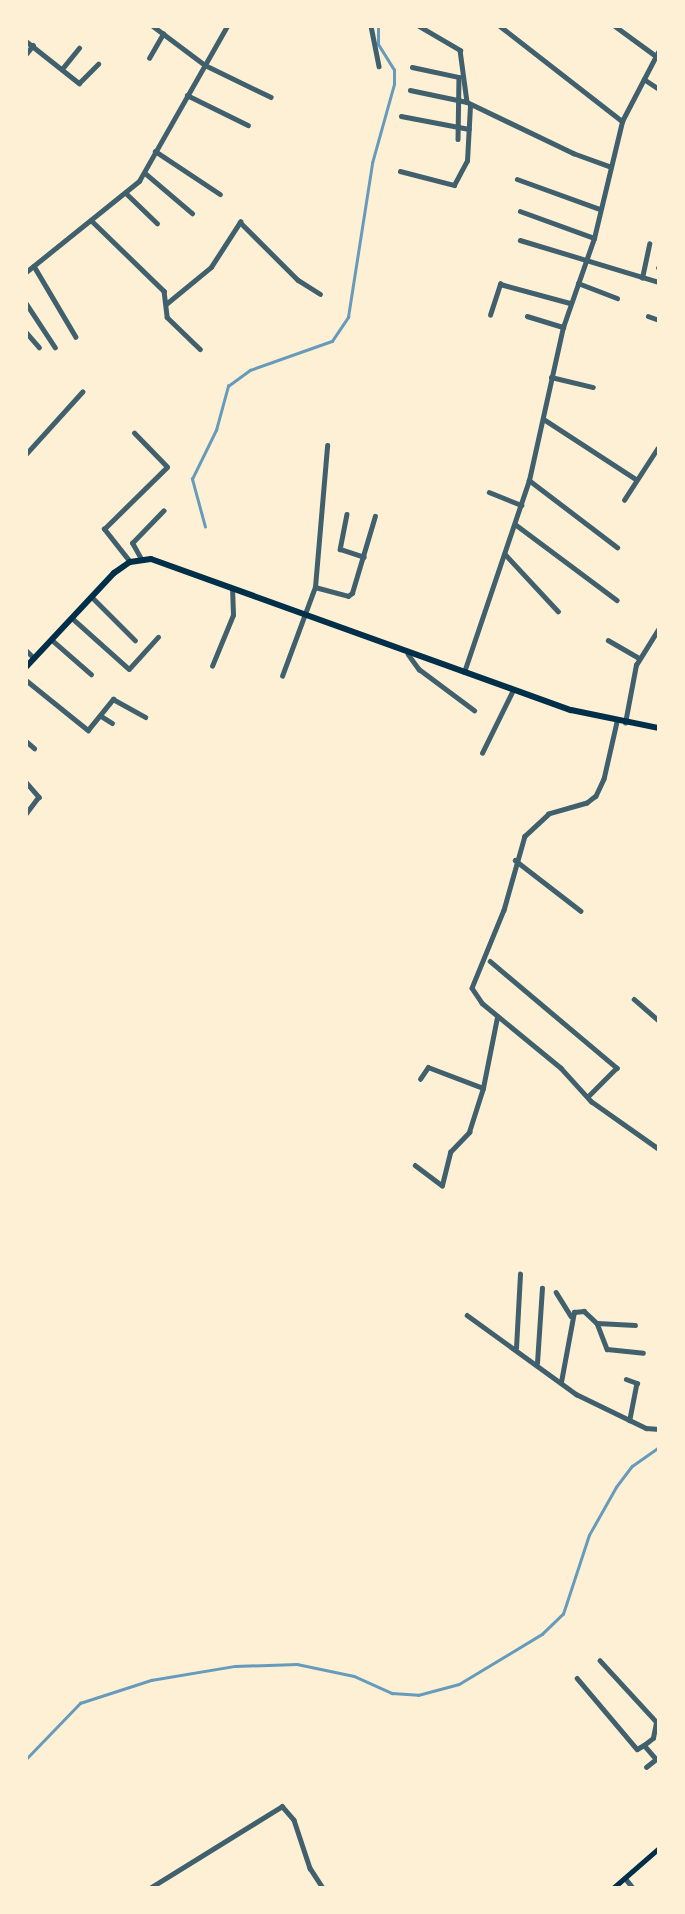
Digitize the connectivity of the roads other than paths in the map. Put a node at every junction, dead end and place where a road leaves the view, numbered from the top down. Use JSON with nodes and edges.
{"nodes":[{"id":1,"x":153,"y":26,"type":"edge"},
{"id":2,"x":227,"y":26,"type":"edge"},
{"id":3,"x":372,"y":26,"type":"edge"},
{"id":4,"x":419,"y":26,"type":"edge"},
{"id":5,"x":500,"y":26,"type":"edge"},
{"id":6,"x":615,"y":26,"type":"edge"},
{"id":7,"x":163,"y":34,"type":"junction"},
{"id":8,"x":26,"y":41,"type":"edge"},
{"id":9,"x":33,"y":45,"type":"junction"},
{"id":10,"x":79,"y":48,"type":"dead end"},
{"id":11,"x":657,"y":53,"type":"edge"},
{"id":12,"x":26,"y":54,"type":"edge"},
{"id":13,"x":149,"y":58,"type":"dead end"},
{"id":14,"x":98,"y":64,"type":"dead end"},
{"id":15,"x":205,"y":65,"type":"junction"},
{"id":16,"x":380,"y":66,"type":"dead end"},
{"id":17,"x":412,"y":67,"type":"dead end"},
{"id":18,"x":62,"y":69,"type":"junction"},
{"id":19,"x":644,"y":79,"type":"junction"},
{"id":20,"x":659,"y":89,"type":"edge"},
{"id":21,"x":410,"y":90,"type":"dead end"},
{"id":22,"x":187,"y":95,"type":"junction"},
{"id":23,"x":271,"y":97,"type":"dead end"},
{"id":24,"x":461,"y":100,"type":"junction"},
{"id":25,"x":469,"y":104,"type":"junction"},
{"id":26,"x":401,"y":116,"type":"dead end"},
{"id":27,"x":622,"y":121,"type":"junction"},
{"id":28,"x":248,"y":125,"type":"dead end"},
{"id":29,"x":457,"y":127,"type":"junction"},
{"id":30,"x":469,"y":129,"type":"junction"},
{"id":31,"x":458,"y":139,"type":"dead end"},
{"id":32,"x":155,"y":151,"type":"junction"},
{"id":33,"x":609,"y":166,"type":"junction"},
{"id":34,"x":400,"y":171,"type":"dead end"},
{"id":35,"x":145,"y":173,"type":"junction"},
{"id":36,"x":516,"y":179,"type":"dead end"},
{"id":37,"x":127,"y":194,"type":"junction"},
{"id":38,"x":220,"y":194,"type":"dead end"},
{"id":39,"x":600,"y":209,"type":"junction"},
{"id":40,"x":520,"y":211,"type":"dead end"},
{"id":41,"x":192,"y":213,"type":"dead end"},
{"id":42,"x":91,"y":220,"type":"junction"},
{"id":43,"x":157,"y":223,"type":"dead end"},
{"id":44,"x":594,"y":238,"type":"junction"},
{"id":45,"x":520,"y":240,"type":"dead end"},
{"id":46,"x":649,"y":244,"type":"dead end"},
{"id":47,"x":586,"y":261,"type":"junction"},
{"id":48,"x":34,"y":266,"type":"junction"},
{"id":49,"x":26,"y":272,"type":"edge"},
{"id":50,"x":642,"y":278,"type":"junction"},
{"id":51,"x":659,"y":282,"type":"edge"},
{"id":52,"x":578,"y":283,"type":"junction"},
{"id":53,"x":320,"y":294,"type":"dead end"},
{"id":54,"x":617,"y":298,"type":"dead end"},
{"id":55,"x":26,"y":303,"type":"edge"},
{"id":56,"x":570,"y":303,"type":"junction"},
{"id":57,"x":166,"y":304,"type":"junction"},
{"id":58,"x":490,"y":315,"type":"dead end"},
{"id":59,"x":527,"y":316,"type":"dead end"},
{"id":60,"x":649,"y":316,"type":"dead end"},
{"id":61,"x":659,"y":320,"type":"edge"},
{"id":62,"x":563,"y":327,"type":"junction"},
{"id":63,"x":26,"y":332,"type":"edge"},
{"id":64,"x":76,"y":337,"type":"dead end"},
{"id":65,"x":39,"y":347,"type":"dead end"},
{"id":66,"x":55,"y":347,"type":"dead end"},
{"id":67,"x":200,"y":349,"type":"dead end"},
{"id":68,"x":550,"y":376,"type":"junction"},
{"id":69,"x":593,"y":387,"type":"dead end"},
{"id":70,"x":82,"y":392,"type":"dead end"},
{"id":71,"x":545,"y":420,"type":"junction"},
{"id":72,"x":134,"y":433,"type":"dead end"},
{"id":73,"x":327,"y":446,"type":"dead end"},
{"id":74,"x":657,"y":449,"type":"dead end"},
{"id":75,"x":26,"y":454,"type":"edge"},
{"id":76,"x":636,"y":479,"type":"junction"},
{"id":77,"x":528,"y":480,"type":"junction"},
{"id":78,"x":489,"y":492,"type":"dead end"},
{"id":79,"x":624,"y":500,"type":"dead end"},
{"id":80,"x":520,"y":505,"type":"junction"},
{"id":81,"x":163,"y":511,"type":"dead end"},
{"id":82,"x":346,"y":514,"type":"dead end"},
{"id":83,"x":375,"y":516,"type":"dead end"},
{"id":84,"x":515,"y":524,"type":"junction"},
{"id":85,"x":617,"y":547,"type":"dead end"},
{"id":86,"x":505,"y":554,"type":"junction"},
{"id":87,"x":364,"y":557,"type":"junction"},
{"id":88,"x":141,"y":559,"type":"junction"},
{"id":89,"x":130,"y":562,"type":"junction"},
{"id":90,"x":316,"y":587,"type":"junction"},
{"id":91,"x":232,"y":590,"type":"junction"},
{"id":92,"x":92,"y":596,"type":"junction"},
{"id":93,"x":617,"y":600,"type":"dead end"},
{"id":94,"x":558,"y":611,"type":"dead end"},
{"id":95,"x":304,"y":616,"type":"junction"},
{"id":96,"x":72,"y":618,"type":"junction"},
{"id":97,"x":659,"y":628,"type":"edge"},
{"id":98,"x":159,"y":637,"type":"dead end"},
{"id":99,"x":608,"y":639,"type":"dead end"},
{"id":100,"x":51,"y":640,"type":"junction"},
{"id":101,"x":135,"y":640,"type":"dead end"},
{"id":102,"x":26,"y":650,"type":"edge"},
{"id":103,"x":408,"y":654,"type":"junction"},
{"id":104,"x":34,"y":658,"type":"junction"},
{"id":105,"x":639,"y":658,"type":"junction"},
{"id":106,"x":212,"y":666,"type":"dead end"},
{"id":107,"x":26,"y":667,"type":"edge"},
{"id":108,"x":464,"y":672,"type":"junction"},
{"id":109,"x":90,"y":674,"type":"dead end"},
{"id":110,"x":282,"y":676,"type":"dead end"},
{"id":111,"x":26,"y":680,"type":"edge"},
{"id":112,"x":513,"y":690,"type":"junction"},
{"id":113,"x":474,"y":710,"type":"dead end"},
{"id":114,"x":101,"y":716,"type":"junction"},
{"id":115,"x":145,"y":717,"type":"dead end"},
{"id":116,"x":617,"y":722,"type":"junction"},
{"id":117,"x":113,"y":723,"type":"dead end"},
{"id":118,"x":625,"y":724,"type":"junction"},
{"id":119,"x":659,"y":728,"type":"edge"},
{"id":120,"x":26,"y":741,"type":"edge"},
{"id":121,"x":34,"y":748,"type":"dead end"},
{"id":122,"x":482,"y":753,"type":"dead end"},
{"id":123,"x":26,"y":782,"type":"edge"},
{"id":124,"x":26,"y":814,"type":"edge"},
{"id":125,"x":515,"y":860,"type":"junction"},
{"id":126,"x":581,"y":911,"type":"dead end"},
{"id":127,"x":489,"y":961,"type":"dead end"},
{"id":128,"x":634,"y":999,"type":"dead end"},
{"id":129,"x":497,"y":1017,"type":"junction"},
{"id":130,"x":659,"y":1021,"type":"edge"},
{"id":131,"x":420,"y":1079,"type":"dead end"},
{"id":132,"x":483,"y":1088,"type":"junction"},
{"id":133,"x":588,"y":1097,"type":"junction"},
{"id":134,"x":659,"y":1149,"type":"edge"},
{"id":135,"x":415,"y":1165,"type":"dead end"},
{"id":136,"x":520,"y":1274,"type":"dead end"},
{"id":137,"x":541,"y":1288,"type":"dead end"},
{"id":138,"x":556,"y":1292,"type":"dead end"},
{"id":139,"x":467,"y":1315,"type":"dead end"},
{"id":140,"x":571,"y":1316,"type":"junction"},
{"id":141,"x":597,"y":1323,"type":"junction"},
{"id":142,"x":635,"y":1325,"type":"dead end"},
{"id":143,"x":516,"y":1348,"type":"junction"},
{"id":144,"x":643,"y":1353,"type":"dead end"},
{"id":145,"x":537,"y":1364,"type":"junction"},
{"id":146,"x":626,"y":1379,"type":"dead end"},
{"id":147,"x":561,"y":1382,"type":"junction"},
{"id":148,"x":629,"y":1420,"type":"junction"},
{"id":149,"x":659,"y":1429,"type":"edge"},
{"id":150,"x":600,"y":1661,"type":"dead end"},
{"id":151,"x":577,"y":1678,"type":"dead end"},
{"id":152,"x":645,"y":1745,"type":"junction"},
{"id":153,"x":657,"y":1758,"type":"edge"},
{"id":154,"x":646,"y":1768,"type":"dead end"},
{"id":155,"x":659,"y":1848,"type":"edge"},
{"id":156,"x":625,"y":1878,"type":"junction"},
{"id":157,"x":150,"y":1888,"type":"edge"},
{"id":158,"x":323,"y":1888,"type":"edge"},
{"id":159,"x":613,"y":1888,"type":"edge"},
{"id":160,"x":633,"y":1888,"type":"edge"}],
"edges":[{"from":1,"to":7,"type":"street"},
{"from":2,"to":15,"type":"street"},
{"from":3,"to":16,"type":"street"},
{"from":4,"to":25,"type":"street"},
{"from":5,"to":27,"type":"street"},
{"from":6,"to":11,"type":"street"},
{"from":7,"to":13,"type":"street"},
{"from":7,"to":15,"type":"street"},
{"from":8,"to":9,"type":"street"},
{"from":9,"to":12,"type":"street"},
{"from":9,"to":18,"type":"street"},
{"from":10,"to":18,"type":"street"},
{"from":11,"to":19,"type":"street"},
{"from":14,"to":18,"type":"street"},
{"from":15,"to":22,"type":"street"},
{"from":15,"to":23,"type":"street"},
{"from":17,"to":24,"type":"street"},
{"from":19,"to":20,"type":"street"},
{"from":19,"to":27,"type":"street"},
{"from":21,"to":24,"type":"street"},
{"from":22,"to":28,"type":"street"},
{"from":22,"to":32,"type":"street"},
{"from":24,"to":25,"type":"street"},
{"from":24,"to":29,"type":"street"},
{"from":25,"to":30,"type":"street"},
{"from":25,"to":33,"type":"street"},
{"from":26,"to":29,"type":"street"},
{"from":27,"to":33,"type":"street"},
{"from":29,"to":30,"type":"street"},
{"from":29,"to":31,"type":"street"},
{"from":30,"to":34,"type":"street"},
{"from":32,"to":35,"type":"street"},
{"from":32,"to":38,"type":"street"},
{"from":33,"to":39,"type":"street"},
{"from":35,"to":37,"type":"street"},
{"from":35,"to":41,"type":"street"},
{"from":36,"to":39,"type":"street"},
{"from":37,"to":42,"type":"street"},
{"from":37,"to":43,"type":"street"},
{"from":39,"to":44,"type":"street"},
{"from":40,"to":44,"type":"street"},
{"from":42,"to":48,"type":"street"},
{"from":42,"to":57,"type":"street"},
{"from":44,"to":47,"type":"street"},
{"from":45,"to":47,"type":"street"},
{"from":46,"to":50,"type":"street"},
{"from":47,"to":50,"type":"street"},
{"from":47,"to":52,"type":"street"},
{"from":48,"to":49,"type":"street"},
{"from":48,"to":64,"type":"street"},
{"from":50,"to":51,"type":"street"},
{"from":52,"to":54,"type":"street"},
{"from":52,"to":56,"type":"street"},
{"from":53,"to":57,"type":"street"},
{"from":55,"to":66,"type":"street"},
{"from":56,"to":58,"type":"street"},
{"from":56,"to":62,"type":"street"},
{"from":57,"to":67,"type":"street"},
{"from":59,"to":62,"type":"street"},
{"from":60,"to":61,"type":"street"},
{"from":62,"to":68,"type":"street"},
{"from":63,"to":65,"type":"street"},
{"from":68,"to":69,"type":"street"},
{"from":68,"to":71,"type":"street"},
{"from":70,"to":75,"type":"street"},
{"from":71,"to":76,"type":"street"},
{"from":71,"to":77,"type":"street"},
{"from":72,"to":89,"type":"street"},
{"from":73,"to":90,"type":"street"},
{"from":74,"to":76,"type":"street"},
{"from":76,"to":79,"type":"street"},
{"from":77,"to":80,"type":"street"},
{"from":77,"to":85,"type":"street"},
{"from":78,"to":80,"type":"street"},
{"from":80,"to":84,"type":"street"},
{"from":81,"to":88,"type":"street"},
{"from":82,"to":87,"type":"street"},
{"from":83,"to":87,"type":"street"},
{"from":84,"to":86,"type":"street"},
{"from":84,"to":93,"type":"street"},
{"from":86,"to":94,"type":"street"},
{"from":86,"to":108,"type":"street"},
{"from":87,"to":90,"type":"street"},
{"from":88,"to":89,"type":"main road"},
{"from":88,"to":91,"type":"main road"},
{"from":89,"to":92,"type":"main road"},
{"from":90,"to":95,"type":"street"},
{"from":91,"to":95,"type":"main road"},
{"from":91,"to":106,"type":"street"},
{"from":92,"to":96,"type":"main road"},
{"from":92,"to":101,"type":"street"},
{"from":95,"to":103,"type":"main road"},
{"from":95,"to":110,"type":"street"},
{"from":96,"to":98,"type":"street"},
{"from":96,"to":100,"type":"main road"},
{"from":97,"to":105,"type":"street"},
{"from":99,"to":105,"type":"street"},
{"from":100,"to":104,"type":"main road"},
{"from":100,"to":109,"type":"street"},
{"from":102,"to":104,"type":"street"},
{"from":103,"to":108,"type":"main road"},
{"from":103,"to":113,"type":"street"},
{"from":104,"to":107,"type":"main road"},
{"from":105,"to":118,"type":"street"},
{"from":108,"to":112,"type":"main road"},
{"from":111,"to":114,"type":"street"},
{"from":112,"to":116,"type":"main road"},
{"from":112,"to":122,"type":"street"},
{"from":114,"to":115,"type":"street"},
{"from":114,"to":117,"type":"street"},
{"from":116,"to":118,"type":"main road"},
{"from":116,"to":125,"type":"street"},
{"from":118,"to":119,"type":"main road"},
{"from":120,"to":121,"type":"street"},
{"from":123,"to":124,"type":"street"},
{"from":125,"to":126,"type":"street"},
{"from":125,"to":129,"type":"street"},
{"from":127,"to":133,"type":"street"},
{"from":128,"to":130,"type":"street"},
{"from":129,"to":132,"type":"street"},
{"from":129,"to":133,"type":"street"},
{"from":131,"to":132,"type":"street"},
{"from":132,"to":135,"type":"street"},
{"from":133,"to":134,"type":"street"},
{"from":136,"to":143,"type":"street"},
{"from":137,"to":145,"type":"street"},
{"from":138,"to":140,"type":"street"},
{"from":139,"to":143,"type":"street"},
{"from":140,"to":141,"type":"street"},
{"from":140,"to":147,"type":"street"},
{"from":141,"to":142,"type":"street"},
{"from":141,"to":144,"type":"street"},
{"from":143,"to":145,"type":"street"},
{"from":145,"to":147,"type":"street"},
{"from":146,"to":148,"type":"street"},
{"from":147,"to":148,"type":"street"},
{"from":148,"to":149,"type":"street"},
{"from":150,"to":152,"type":"street"},
{"from":151,"to":152,"type":"street"},
{"from":152,"to":153,"type":"street"},
{"from":153,"to":154,"type":"street"},
{"from":155,"to":156,"type":"main road"},
{"from":156,"to":159,"type":"main road"},
{"from":156,"to":160,"type":"street"},
{"from":157,"to":158,"type":"street"}]}
